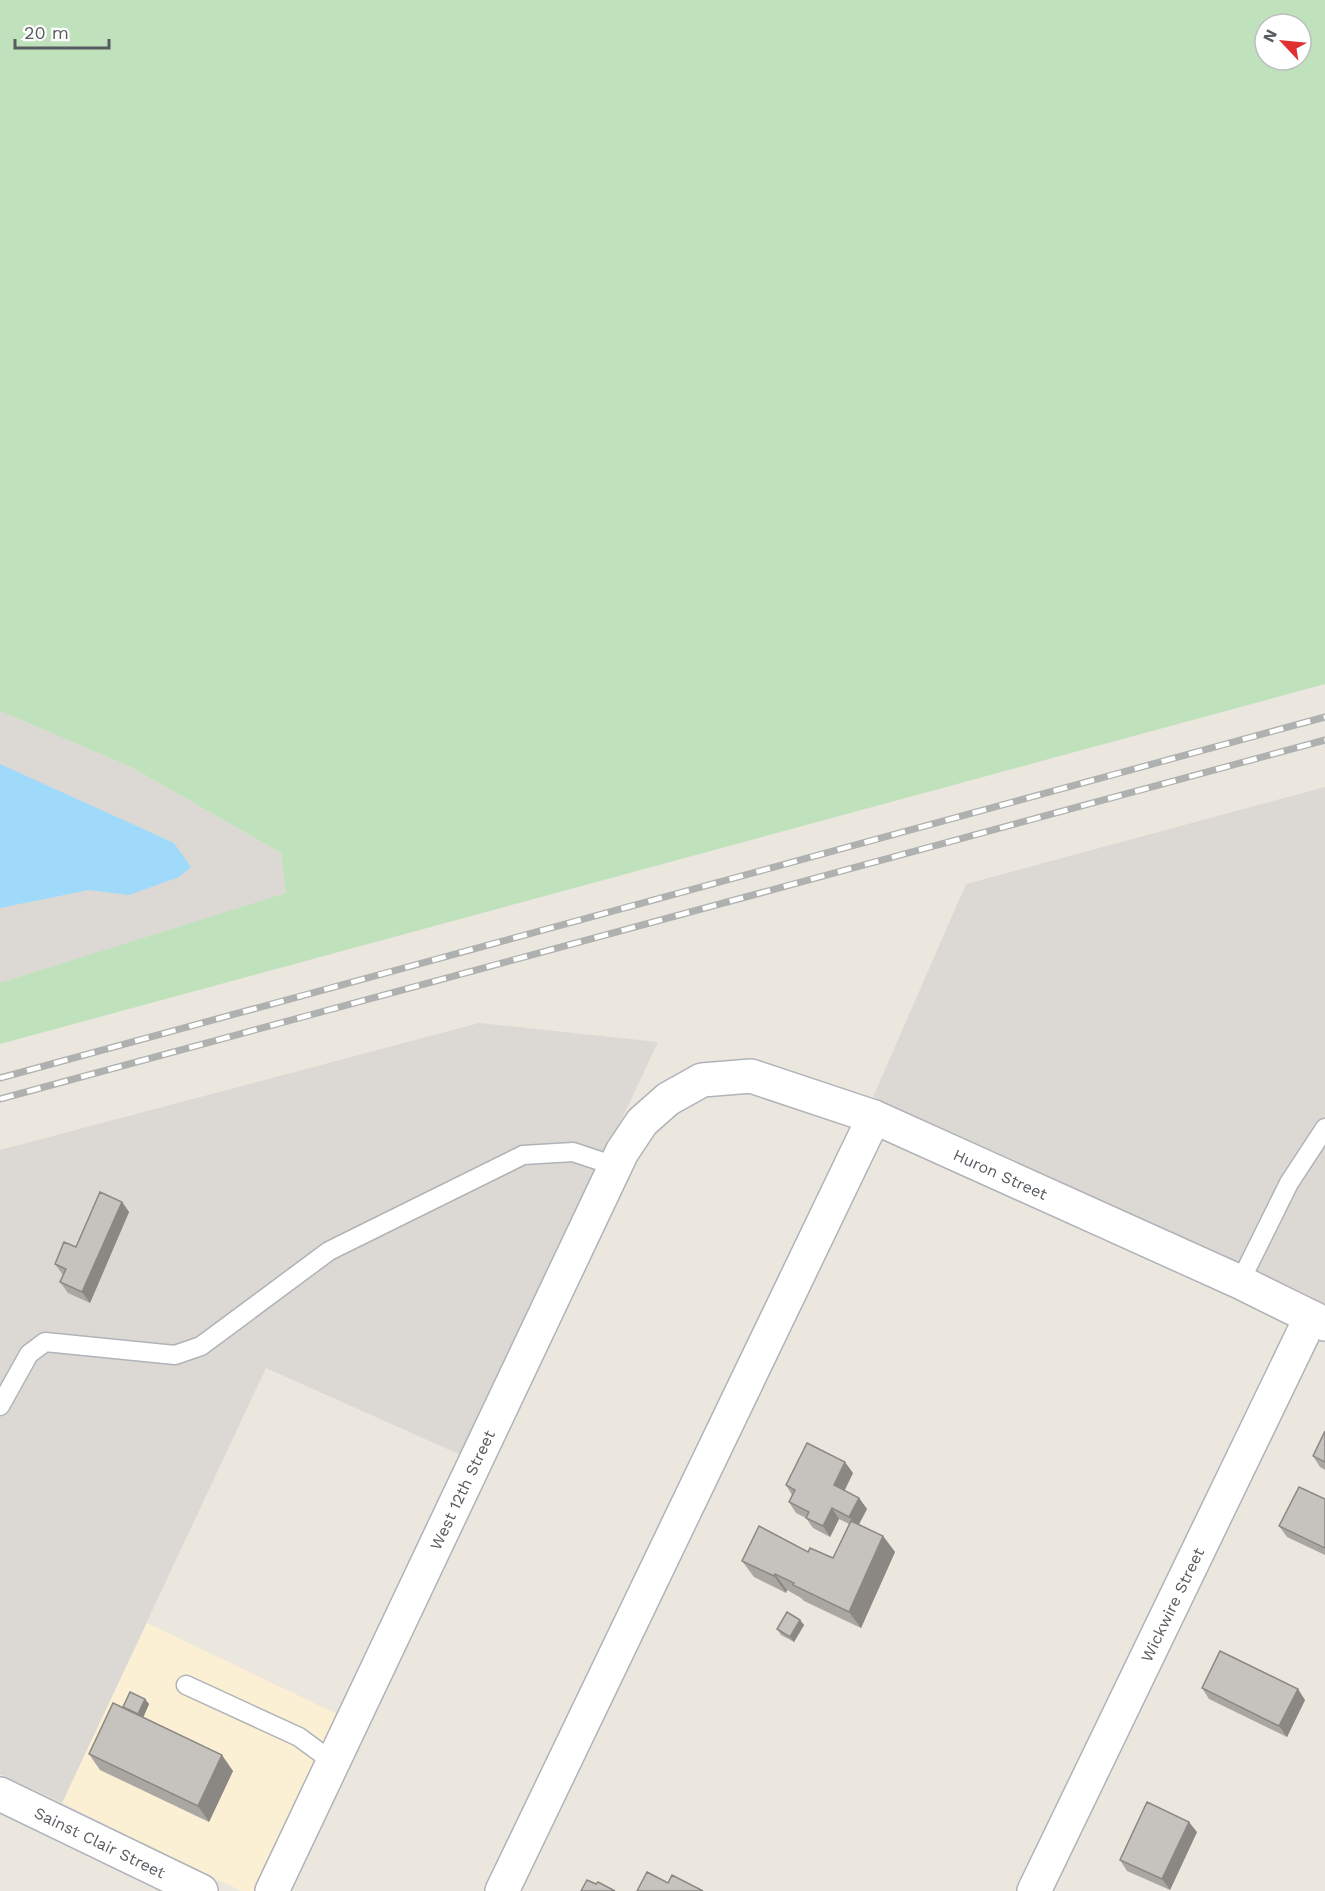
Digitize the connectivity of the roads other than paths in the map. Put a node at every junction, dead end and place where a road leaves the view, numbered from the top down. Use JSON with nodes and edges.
{"nodes":[{"id":1,"x":668,"y":1099,"type":"joint"},
{"id":2,"x":874,"y":1117,"type":"junction"},
{"id":3,"x":1325,"y":1128,"type":"edge"},
{"id":4,"x":615,"y":1166,"type":"junction"},
{"id":5,"x":1240,"y":1282,"type":"junction"},
{"id":6,"x":1318,"y":1320,"type":"edge"},
{"id":7,"x":0,"y":1406,"type":"edge"},
{"id":8,"x":186,"y":1685,"type":"dead end"},
{"id":9,"x":333,"y":1762,"type":"junction"},
{"id":10,"x":0,"y":1794,"type":"edge"},
{"id":11,"x":201,"y":1891,"type":"edge"},
{"id":12,"x":272,"y":1891,"type":"edge"},
{"id":13,"x":502,"y":1891,"type":"edge"},
{"id":14,"x":1034,"y":1891,"type":"edge"}],
"edges":[{"from":1,"to":2,"type":"street","name":"Huron Street"},
{"from":1,"to":4,"type":"street","name":"West 12th Street"},
{"from":2,"to":5,"type":"street","name":"Huron Street"},
{"from":2,"to":13,"type":"street"},
{"from":3,"to":5,"type":"lane"},
{"from":4,"to":7,"type":"lane"},
{"from":4,"to":9,"type":"street","name":"West 12th Street"},
{"from":5,"to":6,"type":"street","name":"Huron Street"},
{"from":6,"to":14,"type":"street","name":"Wickwire Street"},
{"from":8,"to":9,"type":"lane"},
{"from":9,"to":12,"type":"street","name":"West 12th Street"},
{"from":10,"to":11,"type":"street","name":"Sainst Clair Street"}]}
